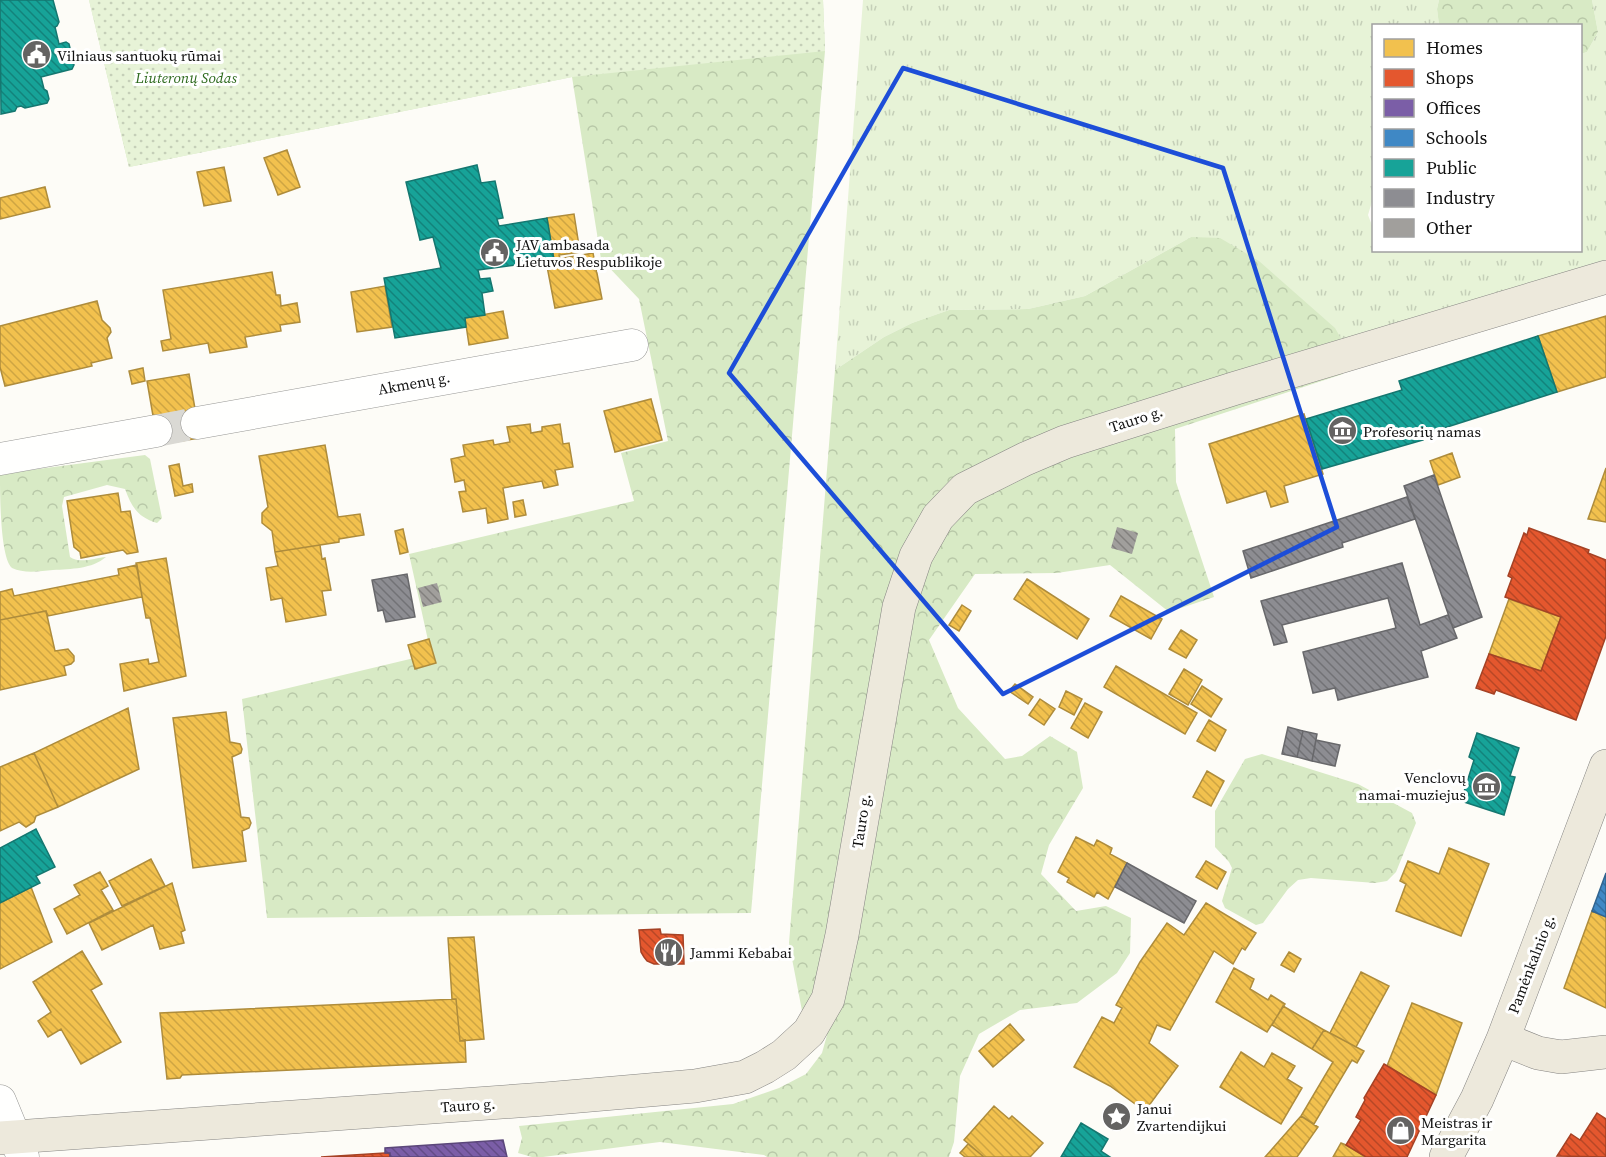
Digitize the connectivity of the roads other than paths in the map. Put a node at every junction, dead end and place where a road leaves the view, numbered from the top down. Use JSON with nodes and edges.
{"nodes":[{"id":1,"x":1606,"y":277,"type":"edge"},
{"id":2,"x":632,"y":345,"type":"dead end"},
{"id":3,"x":197,"y":423,"type":"tunnel mouth"},
{"id":4,"x":156,"y":431,"type":"tunnel mouth"},
{"id":5,"x":0,"y":459,"type":"edge"},
{"id":6,"x":1606,"y":766,"type":"edge"},
{"id":7,"x":1503,"y":1039,"type":"junction"},
{"id":8,"x":1606,"y":1052,"type":"edge"},
{"id":9,"x":0,"y":1101,"type":"edge"},
{"id":10,"x":12,"y":1144,"type":"edge"},
{"id":11,"x":1446,"y":1157,"type":"edge"}],
"edges":[{"from":1,"to":10,"type":"main road","name":"Tauro g."},
{"from":2,"to":3,"type":"street","name":"Akmenų g."},
{"from":4,"to":5,"type":"street"},
{"from":6,"to":7,"type":"main road","name":"Pamėnkalnio g."},
{"from":7,"to":8,"type":"main road"},
{"from":7,"to":11,"type":"main road","name":"Pamėnkalnio g."},
{"from":9,"to":10,"type":"street"}]}
